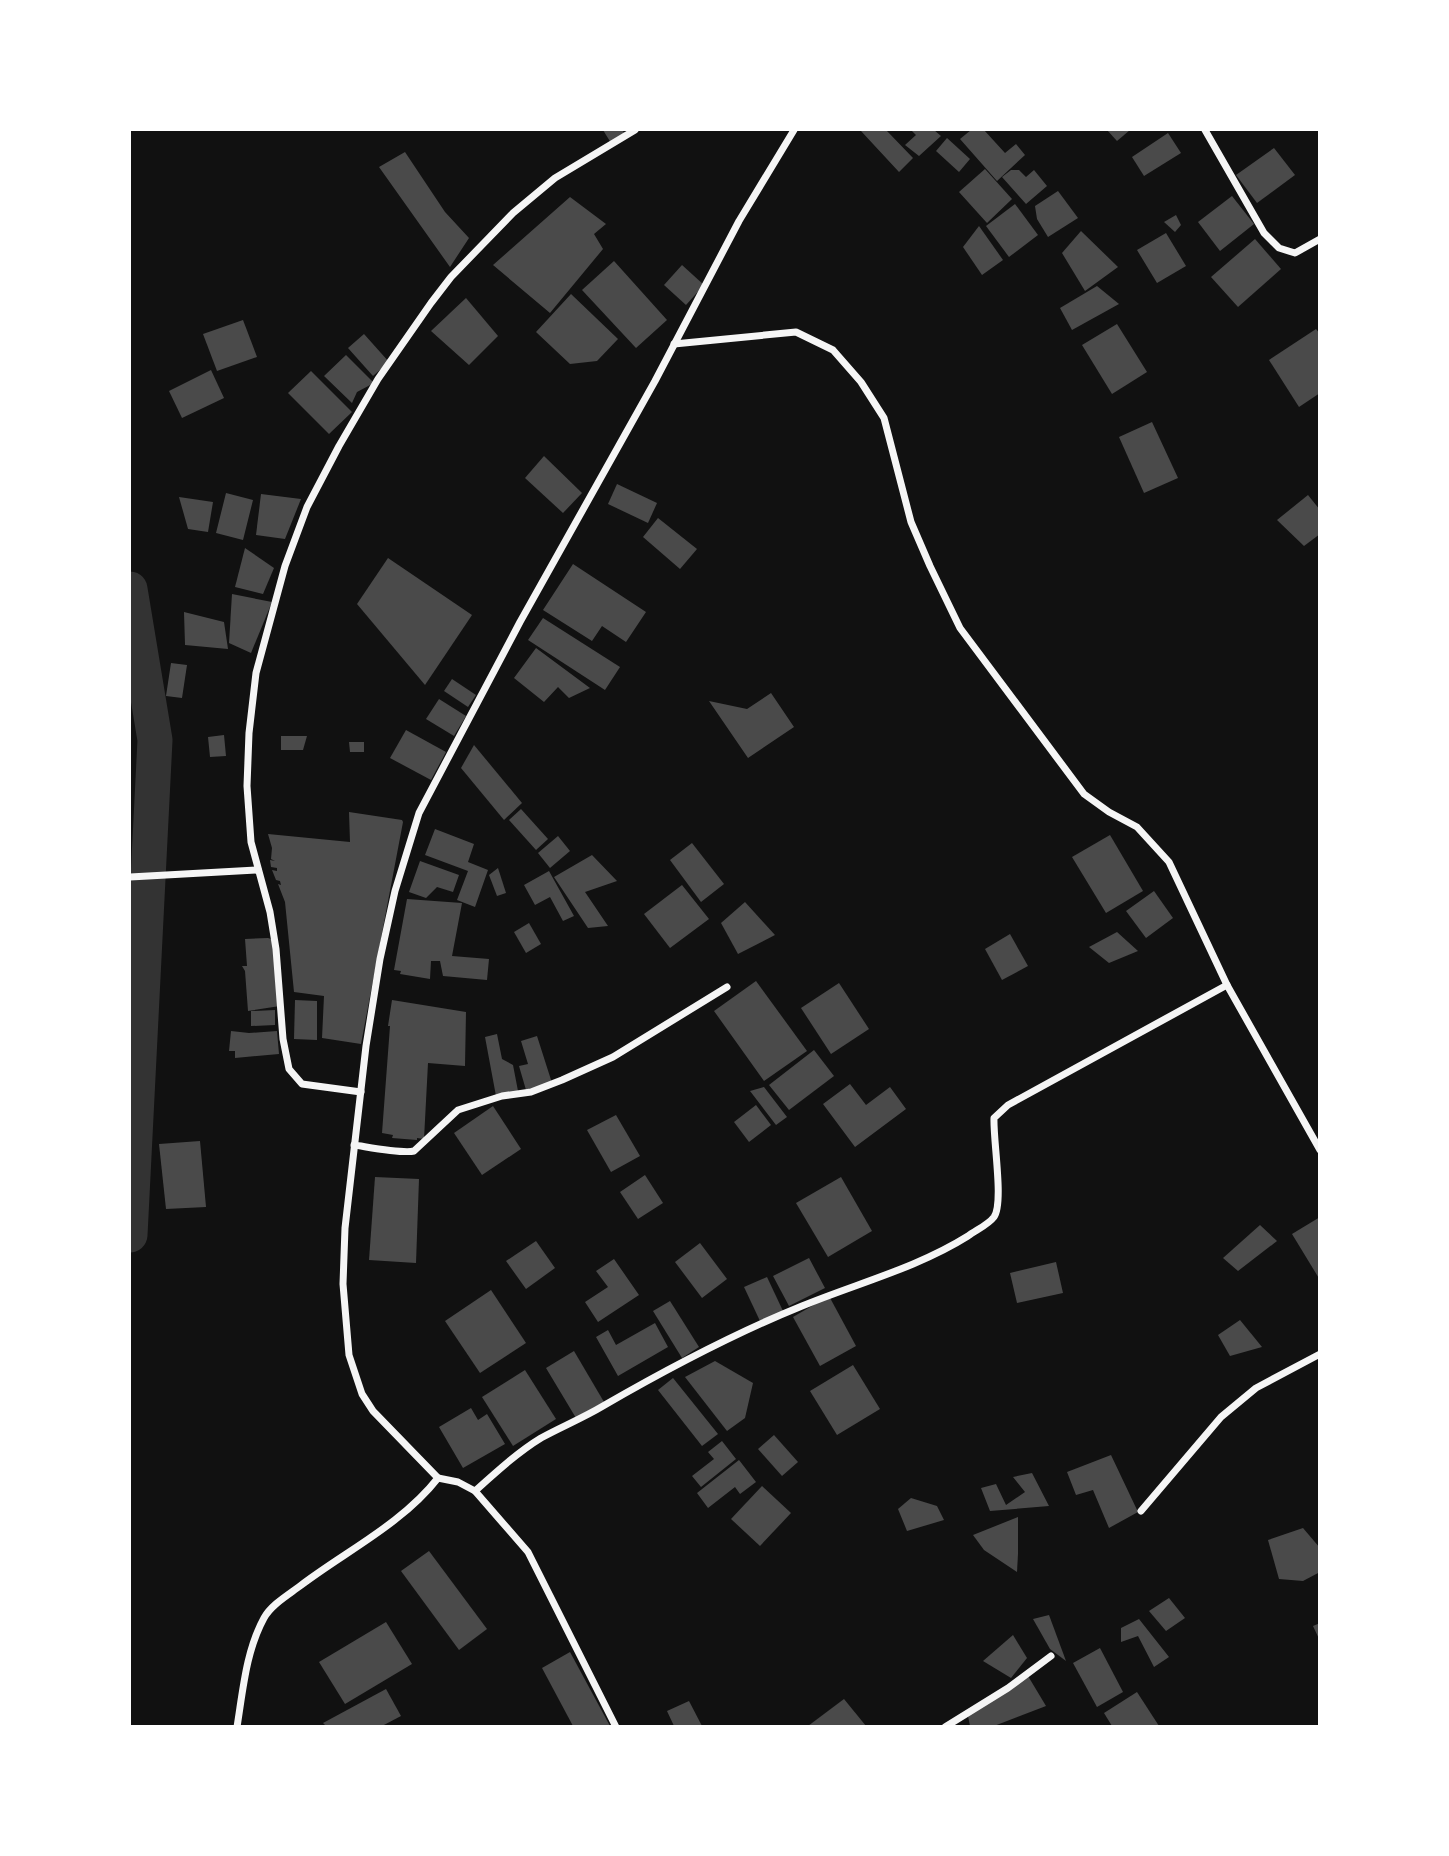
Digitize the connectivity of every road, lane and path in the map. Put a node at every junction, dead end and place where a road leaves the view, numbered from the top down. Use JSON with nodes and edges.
{"nodes":[{"id":1,"x":635,"y":130,"type":"edge"},
{"id":2,"x":794,"y":130,"type":"edge"},
{"id":3,"x":1205,"y":130,"type":"edge"},
{"id":4,"x":1320,"y":239,"type":"edge"},
{"id":5,"x":674,"y":344,"type":"junction"},
{"id":6,"x":258,"y":870,"type":"junction"},
{"id":7,"x":130,"y":877,"type":"edge"},
{"id":8,"x":1227,"y":985,"type":"junction"},
{"id":9,"x":727,"y":987,"type":"dead end"},
{"id":10,"x":361,"y":1092,"type":"junction"},
{"id":11,"x":354,"y":1145,"type":"junction"},
{"id":12,"x":1320,"y":1150,"type":"edge"},
{"id":13,"x":1320,"y":1354,"type":"edge"},
{"id":14,"x":439,"y":1478,"type":"junction"},
{"id":15,"x":475,"y":1491,"type":"junction"},
{"id":16,"x":1141,"y":1511,"type":"dead end"},
{"id":17,"x":1051,"y":1656,"type":"dead end"},
{"id":18,"x":237,"y":1727,"type":"edge"},
{"id":19,"x":616,"y":1727,"type":"edge"},
{"id":20,"x":945,"y":1727,"type":"edge"}],
"edges":[{"from":1,"to":6,"type":"street"},
{"from":2,"to":5,"type":"street"},
{"from":3,"to":4,"type":"street"},
{"from":5,"to":8,"type":"street"},
{"from":5,"to":10,"type":"street"},
{"from":6,"to":7,"type":"street"},
{"from":6,"to":10,"type":"street"},
{"from":8,"to":12,"type":"street"},
{"from":8,"to":15,"type":"street"},
{"from":9,"to":11,"type":"street"},
{"from":10,"to":11,"type":"street"},
{"from":11,"to":14,"type":"street"},
{"from":13,"to":16,"type":"street"},
{"from":14,"to":15,"type":"street"},
{"from":14,"to":18,"type":"street"},
{"from":15,"to":19,"type":"street"},
{"from":17,"to":20,"type":"street"}]}
